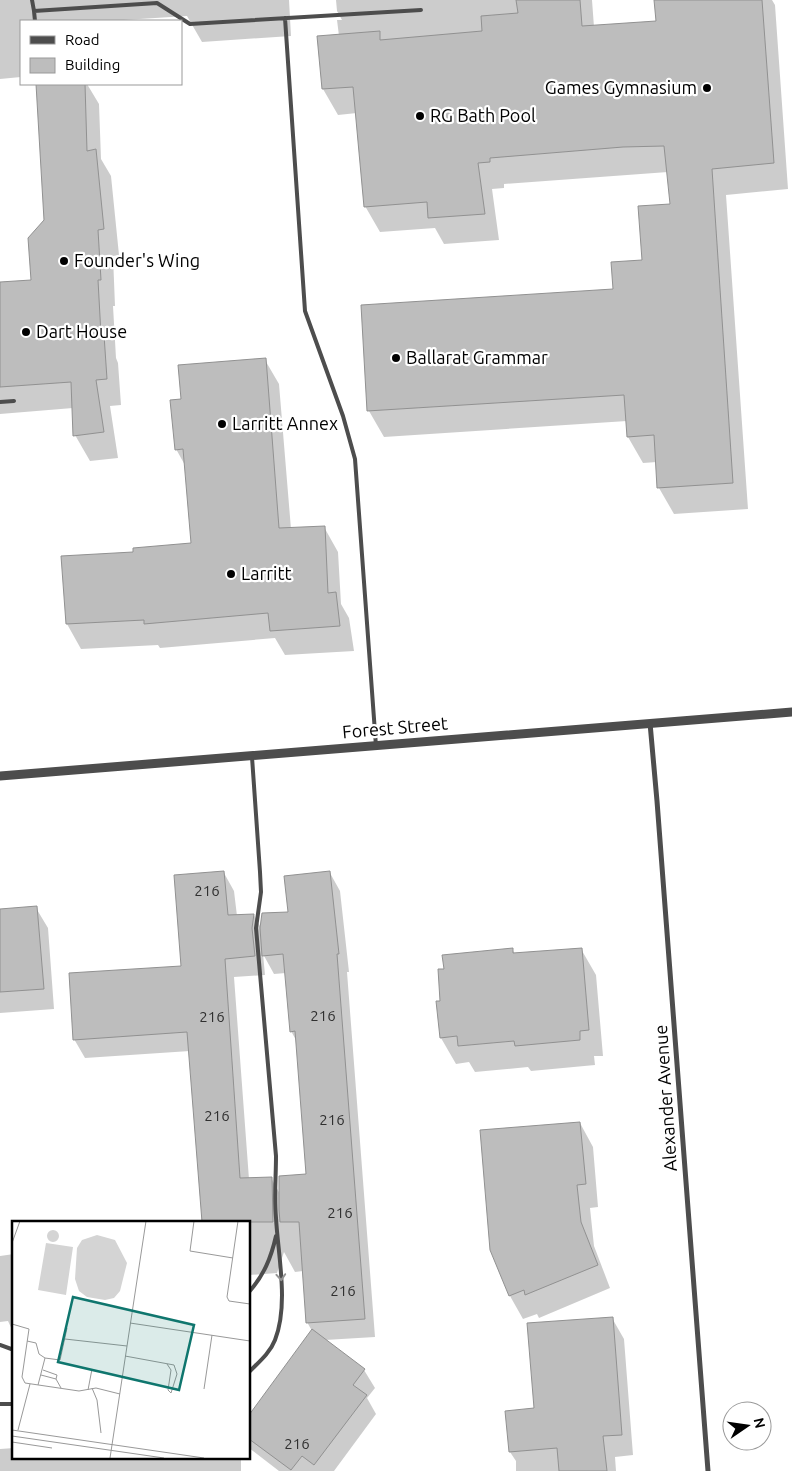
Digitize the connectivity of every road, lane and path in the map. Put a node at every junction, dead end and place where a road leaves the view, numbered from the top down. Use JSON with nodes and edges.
{"nodes":[{"id":1,"x":32,"y":0,"type":"edge"},
{"id":2,"x":421,"y":10,"type":"dead end"},
{"id":3,"x":34,"y":11,"type":"junction"},
{"id":4,"x":285,"y":18,"type":"junction"},
{"id":5,"x":35,"y":20,"type":"edge"},
{"id":6,"x":14,"y":401,"type":"dead end"},
{"id":7,"x":0,"y":402,"type":"edge"},
{"id":8,"x":792,"y":712,"type":"edge"},
{"id":9,"x":650,"y":723,"type":"junction"},
{"id":10,"x":376,"y":746,"type":"junction"},
{"id":11,"x":251,"y":755,"type":"junction"},
{"id":12,"x":0,"y":776,"type":"edge"},
{"id":13,"x":277,"y":1228,"type":"junction"},
{"id":14,"x":250,"y":1291,"type":"edge"},
{"id":15,"x":0,"y":1345,"type":"edge"},
{"id":16,"x":12,"y":1349,"type":"edge"},
{"id":17,"x":250,"y":1371,"type":"edge"},
{"id":18,"x":708,"y":1471,"type":"edge"}],
"edges":[{"from":1,"to":3,"type":"lane"},
{"from":2,"to":4,"type":"lane"},
{"from":3,"to":4,"type":"lane"},
{"from":3,"to":5,"type":"lane"},
{"from":4,"to":10,"type":"lane"},
{"from":6,"to":7,"type":"lane"},
{"from":8,"to":9,"type":"street","name":"Forest Street"},
{"from":9,"to":10,"type":"street","name":"Forest Street"},
{"from":9,"to":18,"type":"street","name":"Alexander Avenue"},
{"from":10,"to":11,"type":"street","name":"Forest Street"},
{"from":11,"to":12,"type":"street","name":"Forest Street"},
{"from":11,"to":13,"type":"lane"},
{"from":13,"to":14,"type":"lane"},
{"from":13,"to":17,"type":"lane","one_way":true},
{"from":15,"to":16,"type":"lane"}]}
